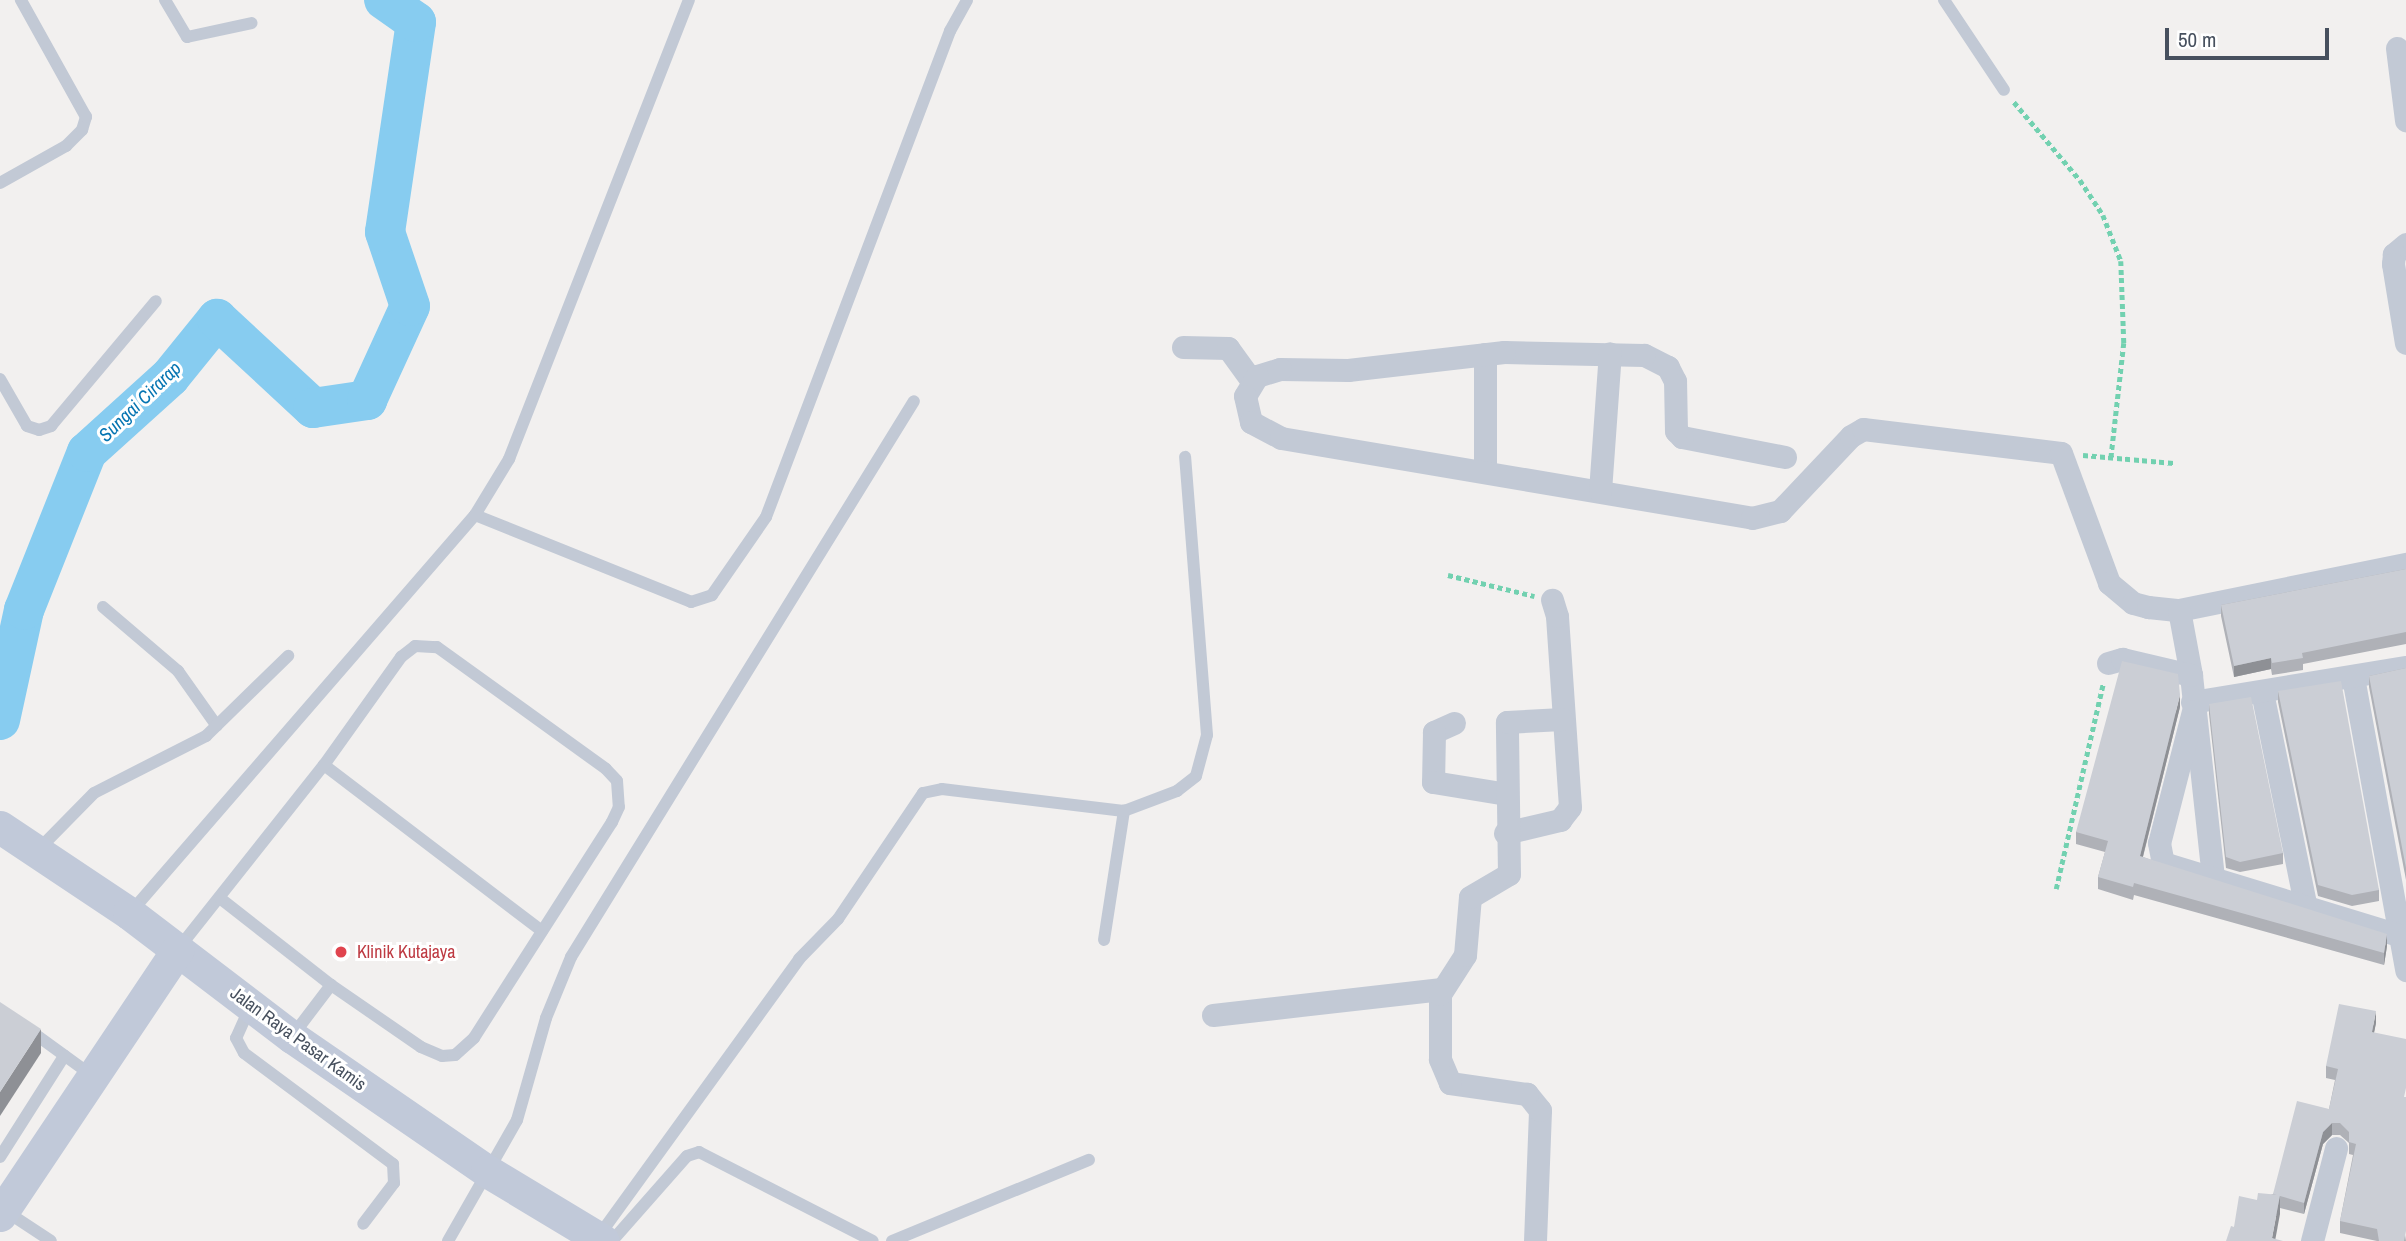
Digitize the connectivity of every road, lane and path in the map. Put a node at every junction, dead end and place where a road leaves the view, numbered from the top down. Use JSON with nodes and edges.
{"nodes":[{"id":1,"x":21,"y":0,"type":"edge"},
{"id":2,"x":165,"y":0,"type":"edge"},
{"id":3,"x":689,"y":0,"type":"edge"},
{"id":4,"x":967,"y":0,"type":"edge"},
{"id":5,"x":1944,"y":0,"type":"edge"},
{"id":6,"x":252,"y":23,"type":"dead end"},
{"id":7,"x":2397,"y":48,"type":"dead end"},
{"id":8,"x":2004,"y":90,"type":"joint"},
{"id":9,"x":2406,"y":120,"type":"edge"},
{"id":10,"x":0,"y":183,"type":"edge"},
{"id":11,"x":2406,"y":244,"type":"edge"},
{"id":12,"x":156,"y":300,"type":"dead end"},
{"id":13,"x":2406,"y":343,"type":"edge"},
{"id":14,"x":1183,"y":347,"type":"dead end"},
{"id":15,"x":1609,"y":353,"type":"junction"},
{"id":16,"x":1485,"y":354,"type":"junction"},
{"id":17,"x":0,"y":379,"type":"edge"},
{"id":18,"x":1252,"y":381,"type":"junction"},
{"id":19,"x":914,"y":401,"type":"dead end"},
{"id":20,"x":2061,"y":453,"type":"junction"},
{"id":21,"x":1185,"y":457,"type":"dead end"},
{"id":22,"x":1785,"y":457,"type":"dead end"},
{"id":23,"x":2111,"y":458,"type":"junction"},
{"id":24,"x":2174,"y":463,"type":"dead end"},
{"id":25,"x":1485,"y":471,"type":"junction"},
{"id":26,"x":1600,"y":491,"type":"junction"},
{"id":27,"x":475,"y":515,"type":"junction"},
{"id":28,"x":2406,"y":564,"type":"edge"},
{"id":29,"x":1448,"y":575,"type":"dead end"},
{"id":30,"x":1552,"y":600,"type":"joint"},
{"id":31,"x":103,"y":607,"type":"dead end"},
{"id":32,"x":2179,"y":610,"type":"junction"},
{"id":33,"x":288,"y":656,"type":"dead end"},
{"id":34,"x":2108,"y":663,"type":"joint"},
{"id":35,"x":2406,"y":667,"type":"edge"},
{"id":36,"x":2191,"y":675,"type":"junction"},
{"id":37,"x":2353,"y":677,"type":"junction"},
{"id":38,"x":2262,"y":692,"type":"junction"},
{"id":39,"x":2192,"y":707,"type":"junction"},
{"id":40,"x":1562,"y":719,"type":"junction"},
{"id":41,"x":1454,"y":723,"type":"dead end"},
{"id":42,"x":217,"y":726,"type":"junction"},
{"id":43,"x":324,"y":765,"type":"junction"},
{"id":44,"x":1506,"y":794,"type":"junction"},
{"id":45,"x":1124,"y":811,"type":"junction"},
{"id":46,"x":0,"y":827,"type":"edge"},
{"id":47,"x":1505,"y":833,"type":"junction"},
{"id":48,"x":36,"y":852,"type":"junction"},
{"id":49,"x":2213,"y":878,"type":"junction"},
{"id":50,"x":2056,"y":889,"type":"dead end"},
{"id":51,"x":221,"y":899,"type":"junction"},
{"id":52,"x":2306,"y":908,"type":"junction"},
{"id":53,"x":129,"y":913,"type":"junction"},
{"id":54,"x":542,"y":931,"type":"junction"},
{"id":55,"x":2399,"y":935,"type":"junction"},
{"id":56,"x":1104,"y":940,"type":"dead end"},
{"id":57,"x":178,"y":950,"type":"junction"},
{"id":58,"x":2406,"y":967,"type":"edge"},
{"id":59,"x":331,"y":985,"type":"junction"},
{"id":60,"x":1442,"y":989,"type":"junction"},
{"id":61,"x":251,"y":1006,"type":"junction"},
{"id":62,"x":1213,"y":1015,"type":"dead end"},
{"id":63,"x":21,"y":1024,"type":"edge"},
{"id":64,"x":292,"y":1037,"type":"junction"},
{"id":65,"x":77,"y":1065,"type":"junction"},
{"id":66,"x":2336,"y":1148,"type":"dead end"},
{"id":67,"x":0,"y":1157,"type":"edge"},
{"id":68,"x":1089,"y":1160,"type":"dead end"},
{"id":69,"x":487,"y":1171,"type":"junction"},
{"id":70,"x":2,"y":1213,"type":"edge"},
{"id":71,"x":363,"y":1224,"type":"dead end"},
{"id":72,"x":34,"y":1236,"type":"edge"},
{"id":73,"x":604,"y":1240,"type":"edge"},
{"id":74,"x":51,"y":1241,"type":"edge"},
{"id":75,"x":448,"y":1241,"type":"edge"},
{"id":76,"x":873,"y":1241,"type":"edge"},
{"id":77,"x":892,"y":1241,"type":"edge"},
{"id":78,"x":1535,"y":1241,"type":"edge"},
{"id":79,"x":2312,"y":1241,"type":"edge"}],
"edges":[{"from":1,"to":10,"type":"lane"},
{"from":2,"to":6,"type":"lane"},
{"from":3,"to":27,"type":"lane"},
{"from":4,"to":27,"type":"lane"},
{"from":5,"to":8,"type":"lane"},
{"from":7,"to":9,"type":"street"},
{"from":8,"to":23,"type":"path"},
{"from":11,"to":13,"type":"street"},
{"from":12,"to":17,"type":"lane"},
{"from":14,"to":18,"type":"street"},
{"from":15,"to":16,"type":"street"},
{"from":15,"to":22,"type":"street"},
{"from":15,"to":26,"type":"street"},
{"from":16,"to":18,"type":"street"},
{"from":16,"to":25,"type":"street"},
{"from":18,"to":25,"type":"street"},
{"from":19,"to":69,"type":"lane"},
{"from":20,"to":23,"type":"path"},
{"from":20,"to":26,"type":"street"},
{"from":20,"to":32,"type":"street"},
{"from":21,"to":45,"type":"lane"},
{"from":23,"to":24,"type":"path"},
{"from":25,"to":26,"type":"street"},
{"from":27,"to":53,"type":"lane"},
{"from":28,"to":32,"type":"street"},
{"from":29,"to":30,"type":"path"},
{"from":30,"to":40,"type":"street"},
{"from":31,"to":42,"type":"lane"},
{"from":32,"to":36,"type":"street"},
{"from":33,"to":42,"type":"lane"},
{"from":34,"to":36,"type":"street"},
{"from":34,"to":50,"type":"path"},
{"from":35,"to":37,"type":"street"},
{"from":36,"to":39,"type":"street"},
{"from":37,"to":38,"type":"street"},
{"from":37,"to":55,"type":"street"},
{"from":38,"to":39,"type":"street"},
{"from":38,"to":52,"type":"street"},
{"from":39,"to":49,"type":"street"},
{"from":39,"to":49,"type":"street"},
{"from":40,"to":44,"type":"street"},
{"from":40,"to":47,"type":"street"},
{"from":41,"to":44,"type":"street"},
{"from":42,"to":48,"type":"lane"},
{"from":43,"to":51,"type":"lane"},
{"from":43,"to":54,"type":"lane"},
{"from":43,"to":54,"type":"lane"},
{"from":44,"to":47,"type":"street"},
{"from":45,"to":56,"type":"lane"},
{"from":45,"to":73,"type":"lane"},
{"from":46,"to":48,"type":"main road","name":"Jalan Raya Pasar Kamis"},
{"from":47,"to":60,"type":"street"},
{"from":48,"to":53,"type":"main road","name":"Jalan Raya Pasar Kamis"},
{"from":49,"to":52,"type":"street"},
{"from":51,"to":57,"type":"lane"},
{"from":51,"to":59,"type":"lane"},
{"from":52,"to":55,"type":"street"},
{"from":53,"to":57,"type":"main road","name":"Jalan Raya Pasar Kamis"},
{"from":54,"to":59,"type":"lane"},
{"from":55,"to":58,"type":"street"},
{"from":57,"to":61,"type":"main road","name":"Jalan Raya Pasar Kamis"},
{"from":57,"to":65,"type":"main road"},
{"from":59,"to":64,"type":"lane"},
{"from":60,"to":62,"type":"street"},
{"from":60,"to":78,"type":"street"},
{"from":61,"to":64,"type":"main road","name":"Jalan Raya Pasar Kamis"},
{"from":61,"to":71,"type":"lane"},
{"from":63,"to":65,"type":"lane"},
{"from":64,"to":69,"type":"main road","name":"Jalan Raya Pasar Kamis"},
{"from":65,"to":67,"type":"lane"},
{"from":65,"to":70,"type":"main road"},
{"from":66,"to":79,"type":"street"},
{"from":68,"to":77,"type":"lane"},
{"from":69,"to":73,"type":"main road","name":"Jalan Raya Pasar Kamis"},
{"from":69,"to":75,"type":"lane"},
{"from":70,"to":72,"type":"lane"},
{"from":72,"to":74,"type":"lane"},
{"from":73,"to":76,"type":"lane"}]}
